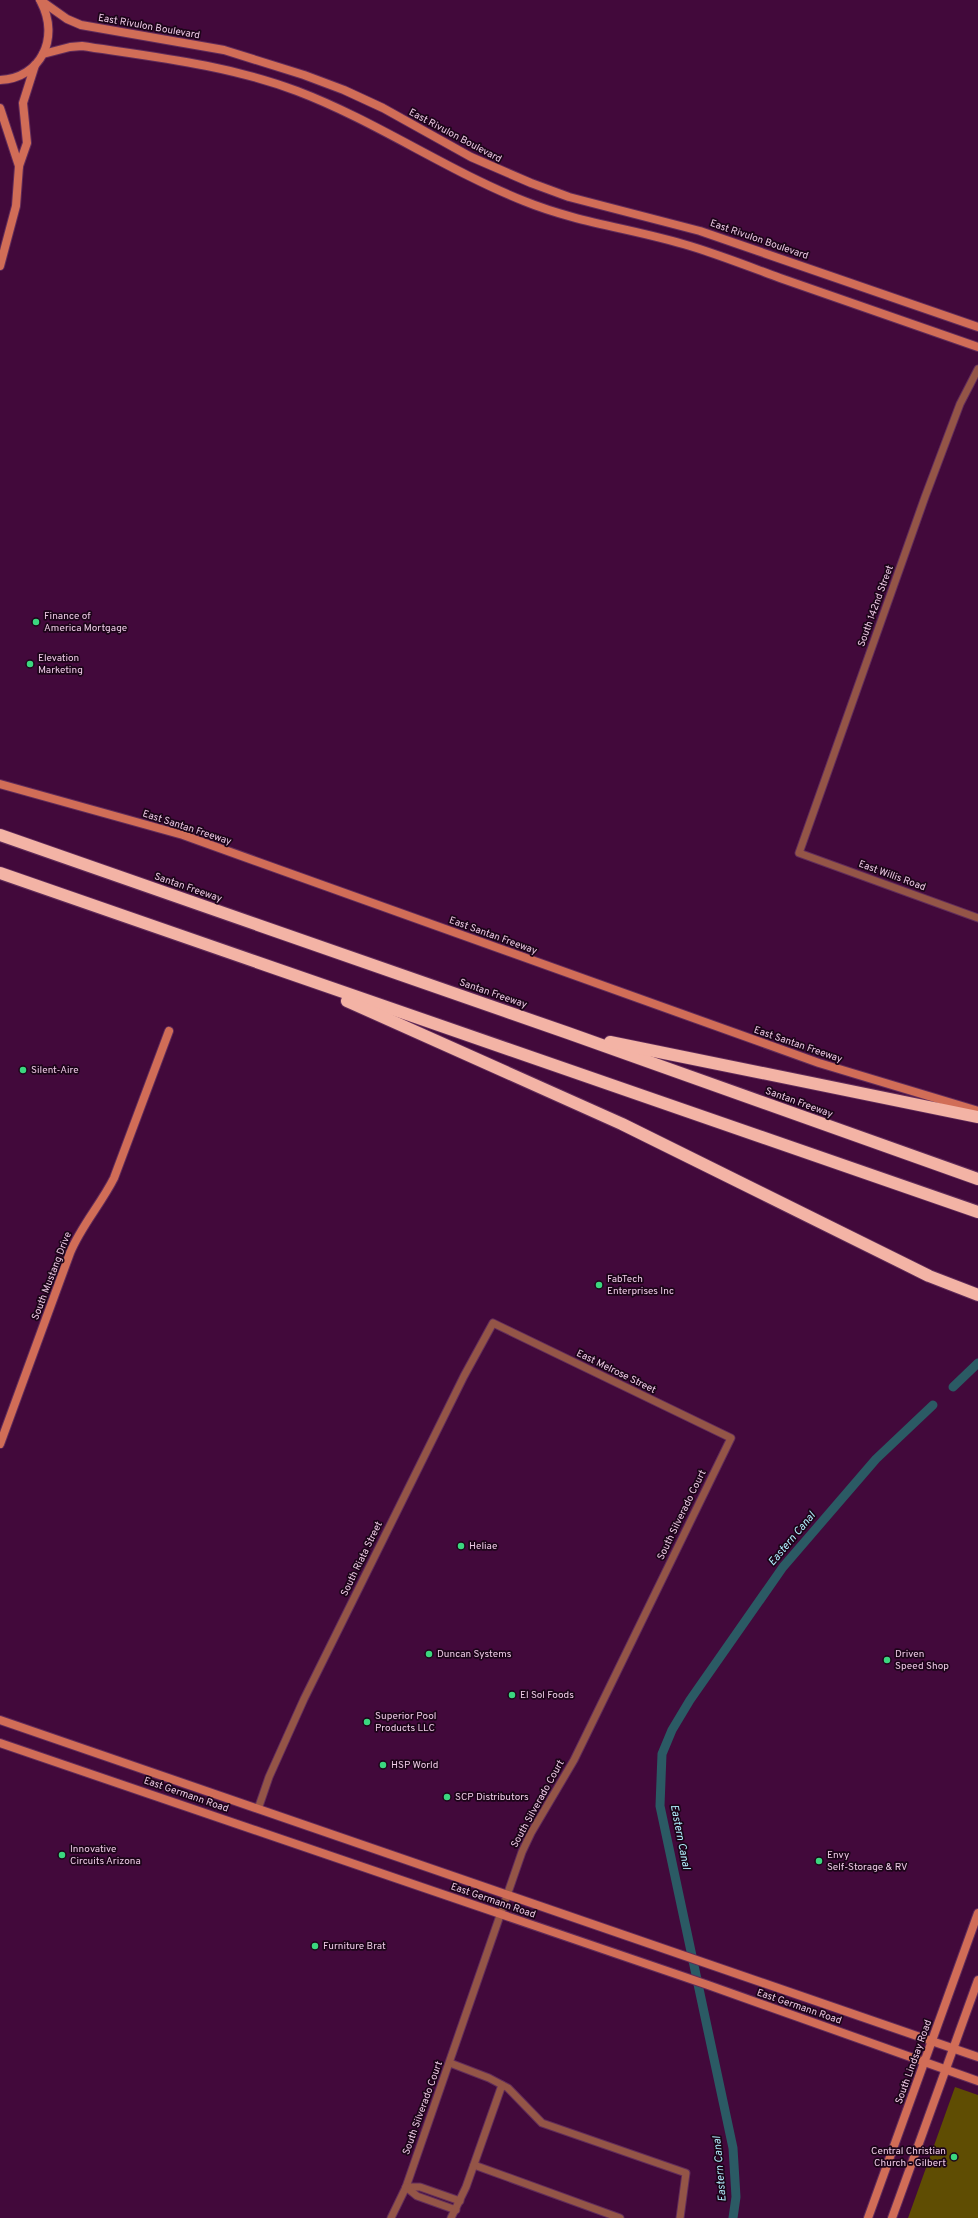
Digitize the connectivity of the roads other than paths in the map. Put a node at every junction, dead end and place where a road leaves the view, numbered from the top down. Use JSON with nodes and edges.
{"nodes":[{"id":1,"x":40,"y":0,"type":"edge"},
{"id":2,"x":43,"y":54,"type":"junction"},
{"id":3,"x":35,"y":65,"type":"junction"},
{"id":4,"x":0,"y":80,"type":"edge"},
{"id":5,"x":0,"y":108,"type":"edge"},
{"id":6,"x":19,"y":166,"type":"junction"},
{"id":7,"x":0,"y":266,"type":"edge"},
{"id":8,"x":978,"y":327,"type":"edge"},
{"id":9,"x":978,"y":347,"type":"edge"},
{"id":10,"x":978,"y":369,"type":"edge"},
{"id":11,"x":0,"y":784,"type":"edge"},
{"id":12,"x":0,"y":835,"type":"edge"},
{"id":13,"x":798,"y":853,"type":"joint"},
{"id":14,"x":0,"y":873,"type":"edge"},
{"id":15,"x":978,"y":918,"type":"edge"},
{"id":16,"x":201,"y":943,"type":"junction"},
{"id":17,"x":169,"y":1031,"type":"dead end"},
{"id":18,"x":568,"y":1033,"type":"junction"},
{"id":19,"x":978,"y":1111,"type":"edge"},
{"id":20,"x":978,"y":1117,"type":"edge"},
{"id":21,"x":978,"y":1179,"type":"edge"},
{"id":22,"x":978,"y":1212,"type":"edge"},
{"id":23,"x":978,"y":1295,"type":"edge"},
{"id":24,"x":493,"y":1324,"type":"joint"},
{"id":25,"x":731,"y":1438,"type":"joint"},
{"id":26,"x":0,"y":1444,"type":"edge"},
{"id":27,"x":0,"y":1720,"type":"edge"},
{"id":28,"x":0,"y":1743,"type":"edge"},
{"id":29,"x":258,"y":1809,"type":"junction"},
{"id":30,"x":506,"y":1893,"type":"junction"},
{"id":31,"x":978,"y":1913,"type":"edge"},
{"id":32,"x":500,"y":1914,"type":"junction"},
{"id":33,"x":978,"y":1980,"type":"edge"},
{"id":34,"x":933,"y":2040,"type":"junction"},
{"id":35,"x":954,"y":2048,"type":"junction"},
{"id":36,"x":978,"y":2057,"type":"edge"},
{"id":37,"x":925,"y":2062,"type":"junction"},
{"id":38,"x":450,"y":2063,"type":"junction"},
{"id":39,"x":946,"y":2070,"type":"junction"},
{"id":40,"x":978,"y":2080,"type":"edge"},
{"id":41,"x":502,"y":2085,"type":"junction"},
{"id":42,"x":474,"y":2165,"type":"junction"},
{"id":43,"x":406,"y":2187,"type":"junction"},
{"id":44,"x":460,"y":2201,"type":"junction"},
{"id":45,"x":456,"y":2210,"type":"junction"},
{"id":46,"x":392,"y":2218,"type":"edge"},
{"id":47,"x":451,"y":2218,"type":"edge"},
{"id":48,"x":620,"y":2218,"type":"edge"},
{"id":49,"x":680,"y":2218,"type":"edge"},
{"id":50,"x":868,"y":2218,"type":"edge"},
{"id":51,"x":892,"y":2218,"type":"edge"}],
"edges":[{"from":1,"to":2,"type":"main road"},
{"from":1,"to":8,"type":"main road","name":"East Rivulon Boulevard"},
{"from":2,"to":3,"type":"main road"},
{"from":2,"to":9,"type":"main road"},
{"from":3,"to":4,"type":"main road"},
{"from":3,"to":6,"type":"main road"},
{"from":5,"to":6,"type":"main road"},
{"from":6,"to":7,"type":"main road"},
{"from":10,"to":13,"type":"street","name":"South 142nd Street"},
{"from":11,"to":19,"type":"main road","name":"East Santan Freeway"},
{"from":12,"to":18,"type":"highway","name":"Santan Freeway"},
{"from":13,"to":15,"type":"street","name":"East Willis Road"},
{"from":14,"to":16,"type":"highway"},
{"from":16,"to":22,"type":"highway"},
{"from":16,"to":23,"type":"highway"},
{"from":17,"to":26,"type":"main road","name":"South Mustang Drive"},
{"from":18,"to":20,"type":"highway"},
{"from":18,"to":21,"type":"highway","name":"Santan Freeway"},
{"from":24,"to":25,"type":"street","name":"East Melrose Street"},
{"from":24,"to":29,"type":"street","name":"South Riata Street"},
{"from":25,"to":30,"type":"street","name":"South Silverado Court"},
{"from":27,"to":29,"type":"main road","name":"East Germann Road"},
{"from":28,"to":32,"type":"main road","name":"East Germann Road"},
{"from":29,"to":30,"type":"main road","name":"East Germann Road"},
{"from":30,"to":32,"type":"street","name":"South Silverado Court"},
{"from":30,"to":34,"type":"main road","name":"East Germann Road"},
{"from":31,"to":34,"type":"main road","name":"South Lindsay Road"},
{"from":32,"to":37,"type":"main road","name":"East Germann Road"},
{"from":32,"to":38,"type":"street","name":"South Silverado Court"},
{"from":33,"to":35,"type":"main road"},
{"from":34,"to":35,"type":"main road","name":"East Germann Road"},
{"from":34,"to":37,"type":"main road","name":"South Lindsay Road"},
{"from":35,"to":36,"type":"main road","name":"East Germann Road"},
{"from":35,"to":39,"type":"main road"},
{"from":37,"to":39,"type":"main road","name":"East Germann Road"},
{"from":37,"to":50,"type":"main road","name":"South Lindsay Road"},
{"from":38,"to":41,"type":"street"},
{"from":38,"to":43,"type":"street","name":"South Silverado Court"},
{"from":39,"to":40,"type":"main road","name":"East Germann Road"},
{"from":39,"to":51,"type":"main road"},
{"from":41,"to":42,"type":"street"},
{"from":41,"to":49,"type":"street"},
{"from":42,"to":44,"type":"street"},
{"from":42,"to":48,"type":"street"},
{"from":43,"to":44,"type":"street"},
{"from":43,"to":45,"type":"street"},
{"from":43,"to":46,"type":"street","name":"South Silverado Court"},
{"from":44,"to":45,"type":"street"},
{"from":45,"to":47,"type":"street"}]}
